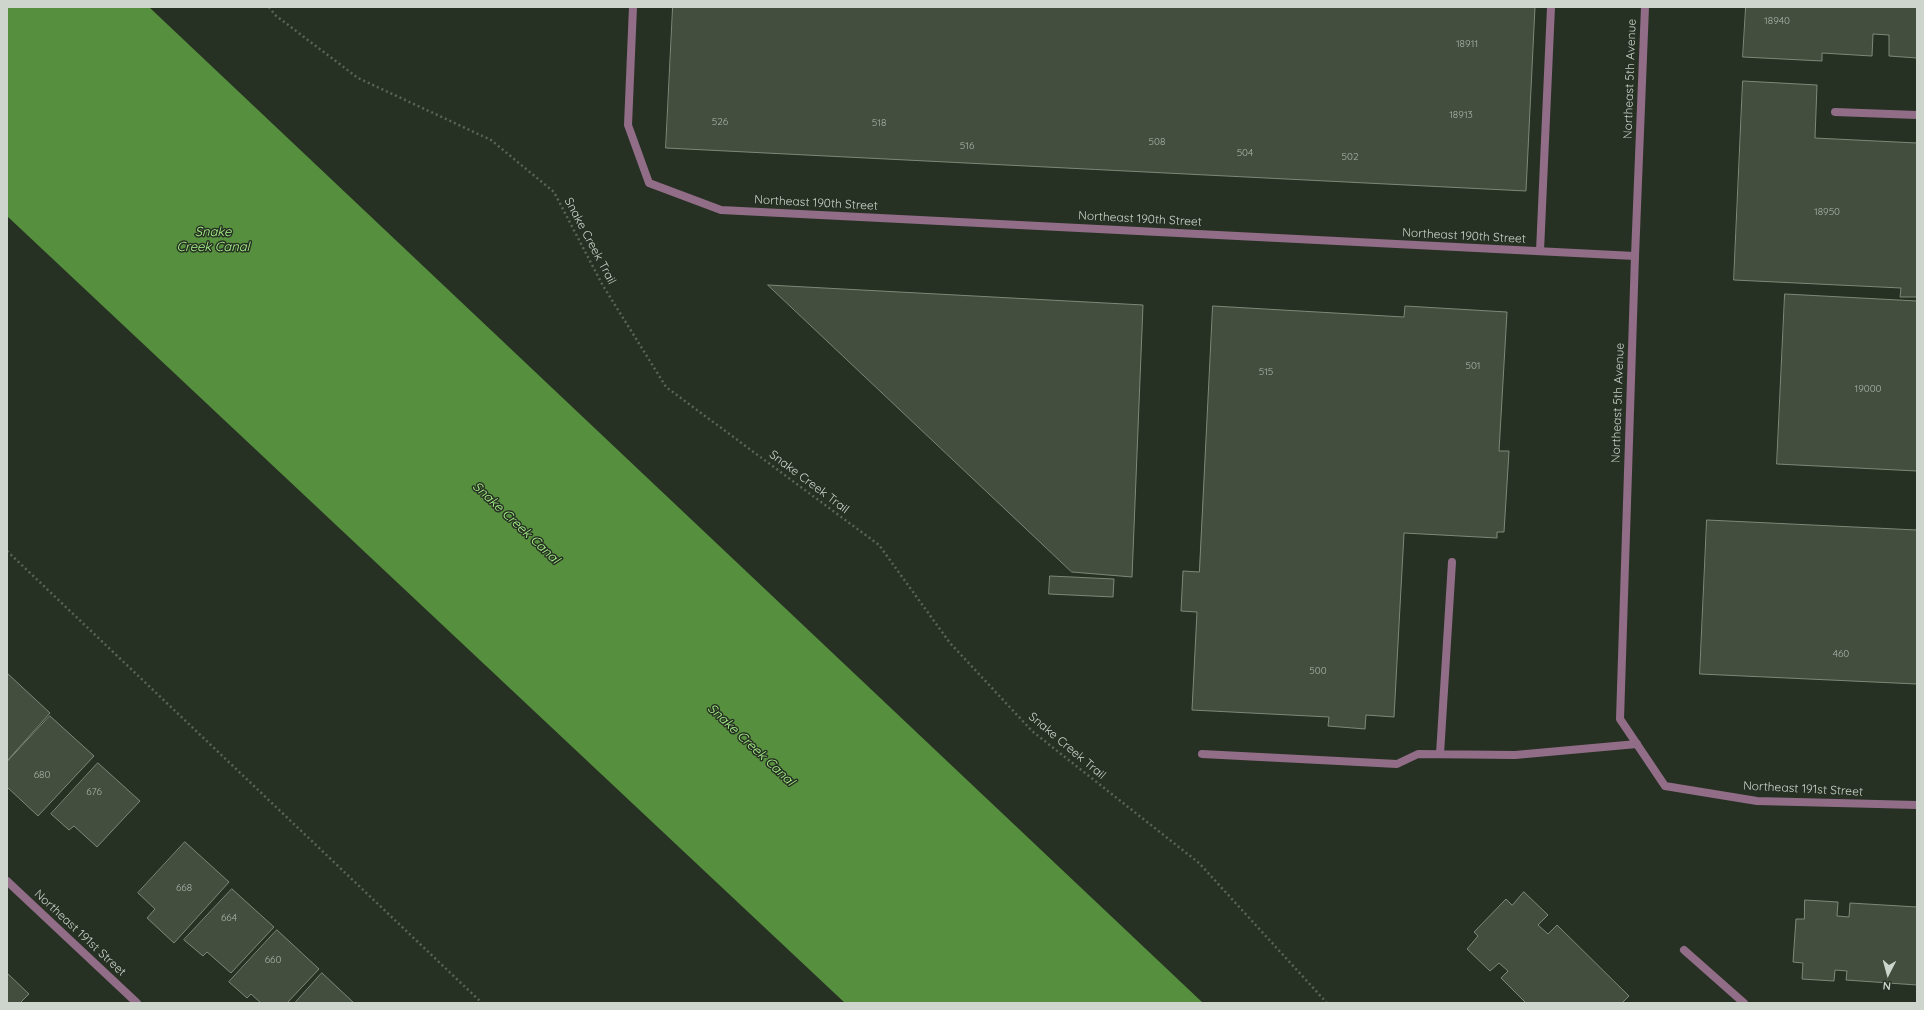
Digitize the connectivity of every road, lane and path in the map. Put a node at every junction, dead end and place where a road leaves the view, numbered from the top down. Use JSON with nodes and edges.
{"nodes":[{"id":1,"x":269,"y":7,"type":"edge"},
{"id":2,"x":633,"y":7,"type":"edge"},
{"id":3,"x":1551,"y":7,"type":"edge"},
{"id":4,"x":1645,"y":7,"type":"edge"},
{"id":5,"x":1835,"y":112,"type":"dead end"},
{"id":6,"x":1917,"y":115,"type":"edge"},
{"id":7,"x":1540,"y":252,"type":"junction"},
{"id":8,"x":1634,"y":256,"type":"junction"},
{"id":9,"x":7,"y":551,"type":"edge"},
{"id":10,"x":1452,"y":562,"type":"dead end"},
{"id":11,"x":1637,"y":744,"type":"junction"},
{"id":12,"x":1202,"y":754,"type":"dead end"},
{"id":13,"x":1440,"y":754,"type":"junction"},
{"id":14,"x":1665,"y":786,"type":"joint"},
{"id":15,"x":1917,"y":805,"type":"edge"},
{"id":16,"x":7,"y":881,"type":"edge"},
{"id":17,"x":1684,"y":950,"type":"dead end"},
{"id":18,"x":137,"y":1003,"type":"edge"},
{"id":19,"x":482,"y":1003,"type":"edge"},
{"id":20,"x":1328,"y":1003,"type":"edge"},
{"id":21,"x":1744,"y":1003,"type":"edge"}],
"edges":[{"from":1,"to":20,"type":"path","name":"Snake Creek Trail"},
{"from":2,"to":7,"type":"street","name":"Northeast 190th Street"},
{"from":3,"to":7,"type":"street"},
{"from":4,"to":8,"type":"street","name":"Northeast 5th Avenue"},
{"from":5,"to":6,"type":"street"},
{"from":7,"to":8,"type":"street","name":"Northeast 190th Street"},
{"from":8,"to":11,"type":"street","name":"Northeast 5th Avenue"},
{"from":9,"to":19,"type":"path"},
{"from":10,"to":13,"type":"street"},
{"from":11,"to":13,"type":"street"},
{"from":11,"to":14,"type":"street","name":"Northeast 5th Avenue"},
{"from":12,"to":13,"type":"street"},
{"from":14,"to":15,"type":"street","name":"Northeast 191st Street"},
{"from":16,"to":18,"type":"street","name":"Northeast 191st Street"},
{"from":17,"to":21,"type":"street"}]}
